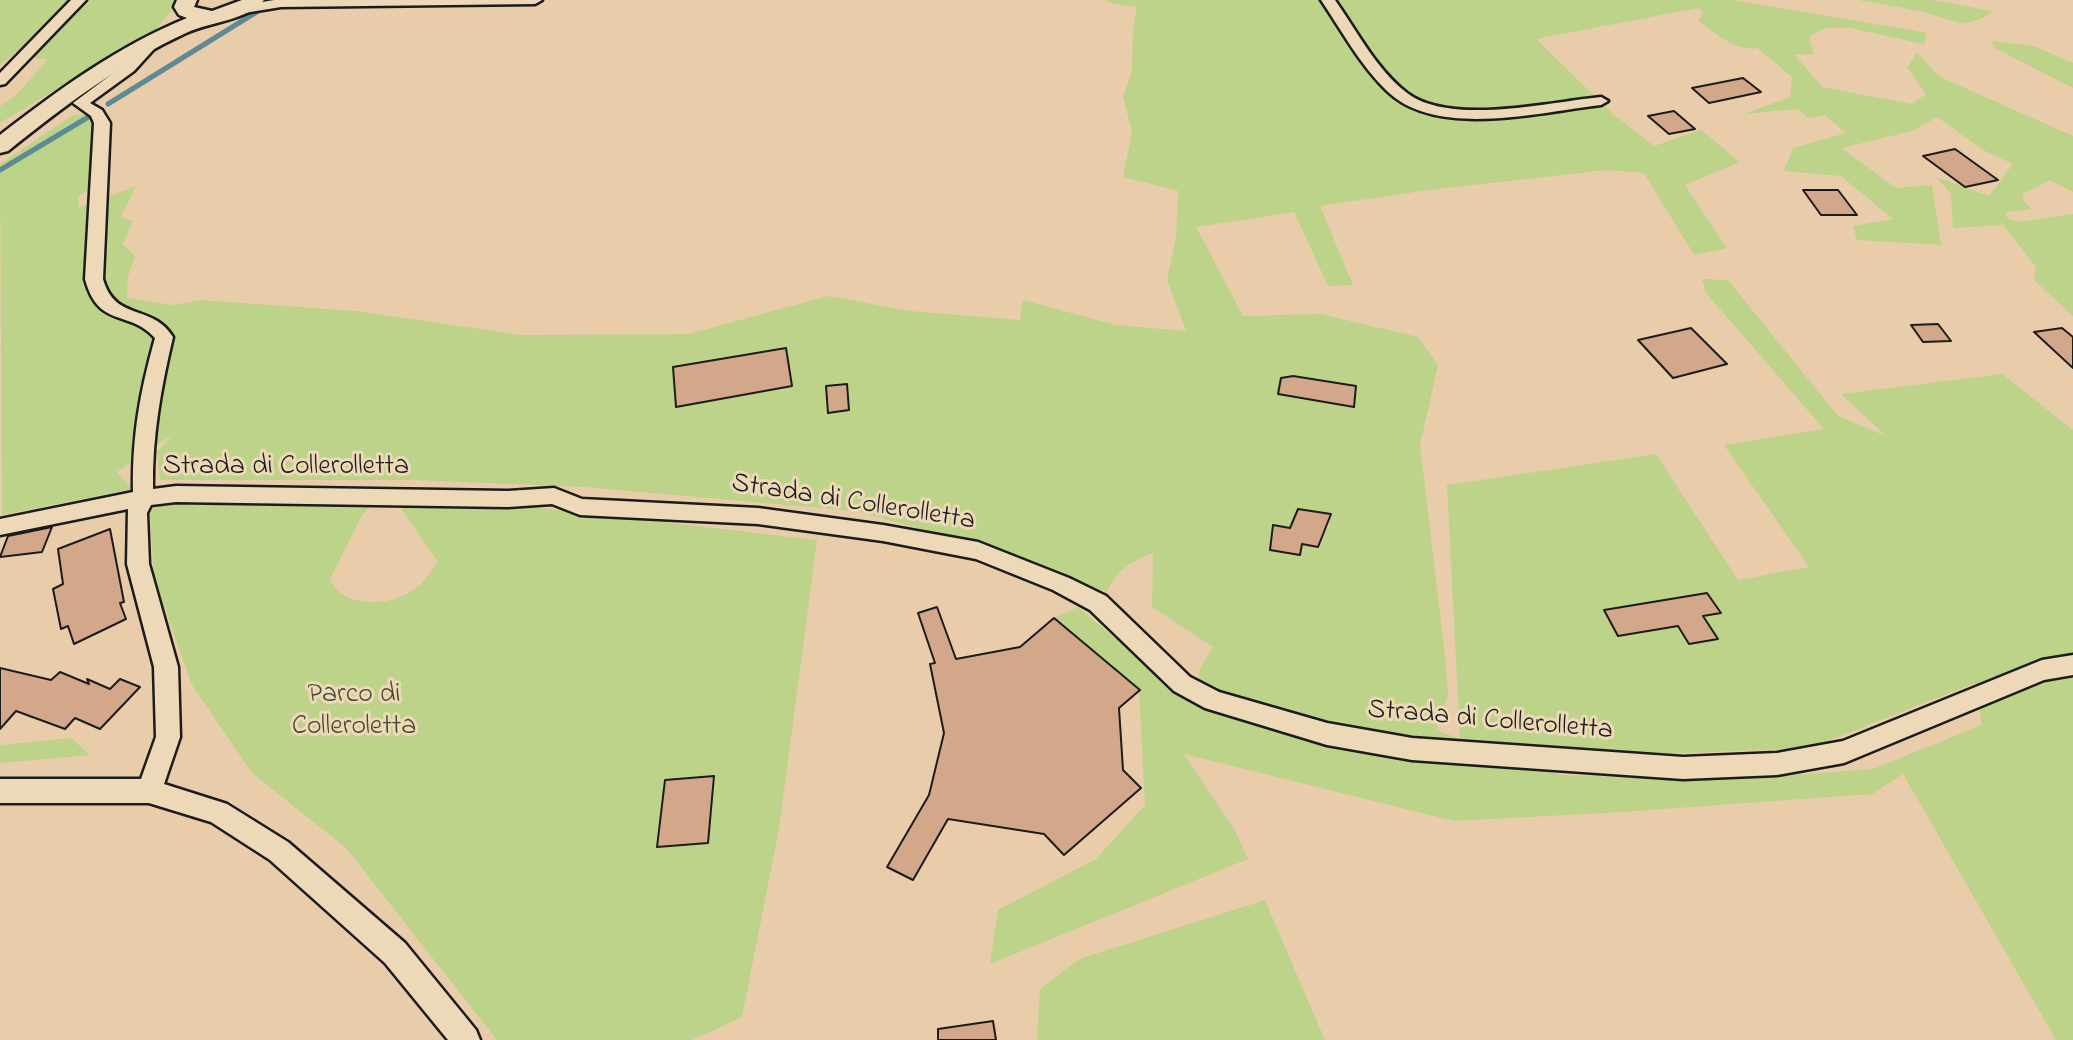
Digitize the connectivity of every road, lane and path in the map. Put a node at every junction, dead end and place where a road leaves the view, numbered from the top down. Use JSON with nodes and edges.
{"nodes":[{"id":1,"x":79,"y":0,"type":"edge"},
{"id":2,"x":263,"y":0,"type":"edge"},
{"id":3,"x":536,"y":0,"type":"edge"},
{"id":4,"x":1328,"y":0,"type":"edge"},
{"id":5,"x":347,"y":1,"type":"edge"},
{"id":6,"x":185,"y":3,"type":"edge"},
{"id":7,"x":281,"y":3,"type":"junction"},
{"id":8,"x":246,"y":5,"type":"edge"},
{"id":9,"x":210,"y":16,"type":"junction"},
{"id":10,"x":164,"y":34,"type":"junction"},
{"id":11,"x":0,"y":80,"type":"edge"},
{"id":12,"x":1601,"y":101,"type":"dead end"},
{"id":13,"x":0,"y":146,"type":"edge"},
{"id":14,"x":143,"y":498,"type":"junction"},
{"id":15,"x":0,"y":527,"type":"edge"},
{"id":16,"x":2073,"y":664,"type":"edge"},
{"id":17,"x":0,"y":791,"type":"edge"},
{"id":18,"x":149,"y":791,"type":"junction"},
{"id":19,"x":466,"y":1040,"type":"edge"}],
"edges":[{"from":1,"to":11,"type":"street"},
{"from":2,"to":7,"type":"street"},
{"from":3,"to":5,"type":"street"},
{"from":4,"to":12,"type":"street"},
{"from":5,"to":7,"type":"street"},
{"from":6,"to":9,"type":"street"},
{"from":6,"to":10,"type":"street"},
{"from":7,"to":8,"type":"street"},
{"from":8,"to":9,"type":"street"},
{"from":9,"to":10,"type":"street"},
{"from":10,"to":13,"type":"street"},
{"from":10,"to":14,"type":"street","name":"Strada di Collerolletta"},
{"from":14,"to":15,"type":"street","name":"Strada di Collerolletta"},
{"from":14,"to":16,"type":"street","name":"Strada di Collerolletta"},
{"from":14,"to":18,"type":"street","name":"Strada di Collerolletta"},
{"from":17,"to":18,"type":"street"},
{"from":18,"to":19,"type":"street"}]}
